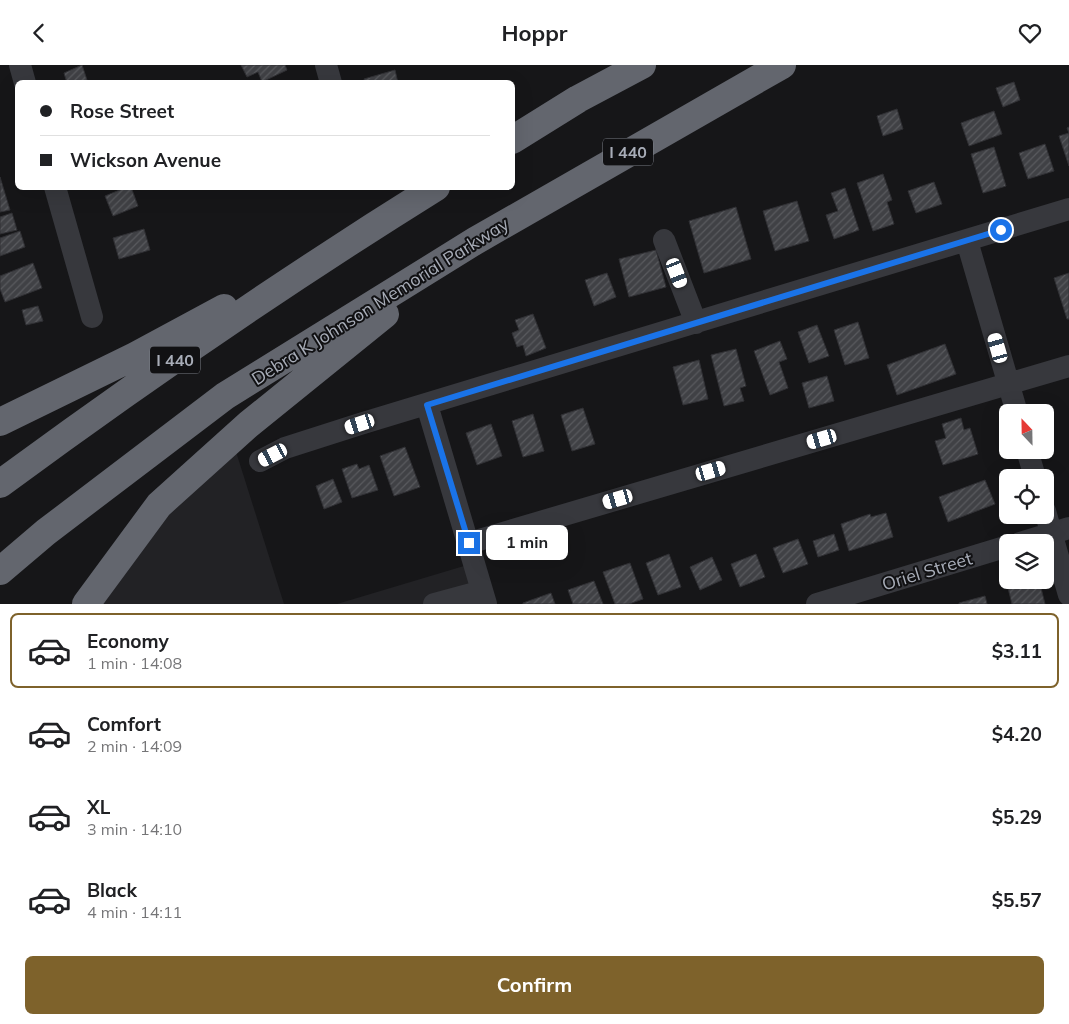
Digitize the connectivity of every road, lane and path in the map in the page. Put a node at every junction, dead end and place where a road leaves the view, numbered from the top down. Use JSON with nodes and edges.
{"nodes":[{"id":1,"x":20,"y":65,"type":"edge"},
{"id":2,"x":326,"y":65,"type":"edge"},
{"id":3,"x":642,"y":65,"type":"edge"},
{"id":4,"x":782,"y":65,"type":"edge"},
{"id":5,"x":24,"y":80,"type":"edge"},
{"id":6,"x":330,"y":80,"type":"edge"},
{"id":7,"x":515,"y":138,"type":"edge"},
{"id":8,"x":56,"y":190,"type":"edge"},
{"id":9,"x":431,"y":190,"type":"edge"},
{"id":10,"x":1069,"y":209,"type":"edge"},
{"id":11,"x":353,"y":239,"type":"junction"},
{"id":12,"x":664,"y":240,"type":"dead end"},
{"id":13,"x":475,"y":241,"type":"junction"},
{"id":14,"x":967,"y":241,"type":"junction"},
{"id":15,"x":92,"y":317,"type":"dead end"},
{"id":16,"x":696,"y":323,"type":"junction"},
{"id":17,"x":1069,"y":366,"type":"edge"},
{"id":18,"x":1008,"y":384,"type":"junction"},
{"id":19,"x":1014,"y":404,"type":"edge"},
{"id":20,"x":427,"y":405,"type":"junction"},
{"id":21,"x":0,"y":422,"type":"edge"},
{"id":22,"x":260,"y":461,"type":"dead end"},
{"id":23,"x":0,"y":485,"type":"edge"},
{"id":24,"x":1060,"y":530,"type":"edge"},
{"id":25,"x":1048,"y":534,"type":"edge"},
{"id":26,"x":469,"y":543,"type":"junction"},
{"id":27,"x":999,"y":549,"type":"edge"},
{"id":28,"x":0,"y":571,"type":"edge"},
{"id":29,"x":1069,"y":595,"type":"edge"},
{"id":30,"x":484,"y":597,"type":"edge"},
{"id":31,"x":86,"y":604,"type":"edge"},
{"id":32,"x":434,"y":604,"type":"edge"},
{"id":33,"x":818,"y":604,"type":"edge"}],
"edges":[{"from":1,"to":5,"type":"street"},
{"from":2,"to":6,"type":"street"},
{"from":3,"to":7,"type":"highway"},
{"from":4,"to":13,"type":"highway","name":"Debra K Johnson Memorial Parkway","number":"I 440"},
{"from":8,"to":15,"type":"street"},
{"from":9,"to":11,"type":"highway","number":"I 440"},
{"from":10,"to":14,"type":"street"},
{"from":11,"to":21,"type":"highway"},
{"from":11,"to":23,"type":"highway","number":"I 440"},
{"from":12,"to":16,"type":"street"},
{"from":13,"to":28,"type":"highway","name":"Debra K Johnson Memorial Parkway","number":"I 440"},
{"from":13,"to":31,"type":"highway"},
{"from":14,"to":16,"type":"street"},
{"from":14,"to":18,"type":"street"},
{"from":16,"to":20,"type":"street"},
{"from":17,"to":18,"type":"street"},
{"from":18,"to":19,"type":"street"},
{"from":18,"to":26,"type":"street"},
{"from":20,"to":22,"type":"street"},
{"from":20,"to":26,"type":"street"},
{"from":24,"to":25,"type":"street"},
{"from":24,"to":29,"type":"street"},
{"from":26,"to":30,"type":"street"},
{"from":27,"to":33,"type":"street","name":"Oriel Street"},
{"from":30,"to":32,"type":"street"}]}
